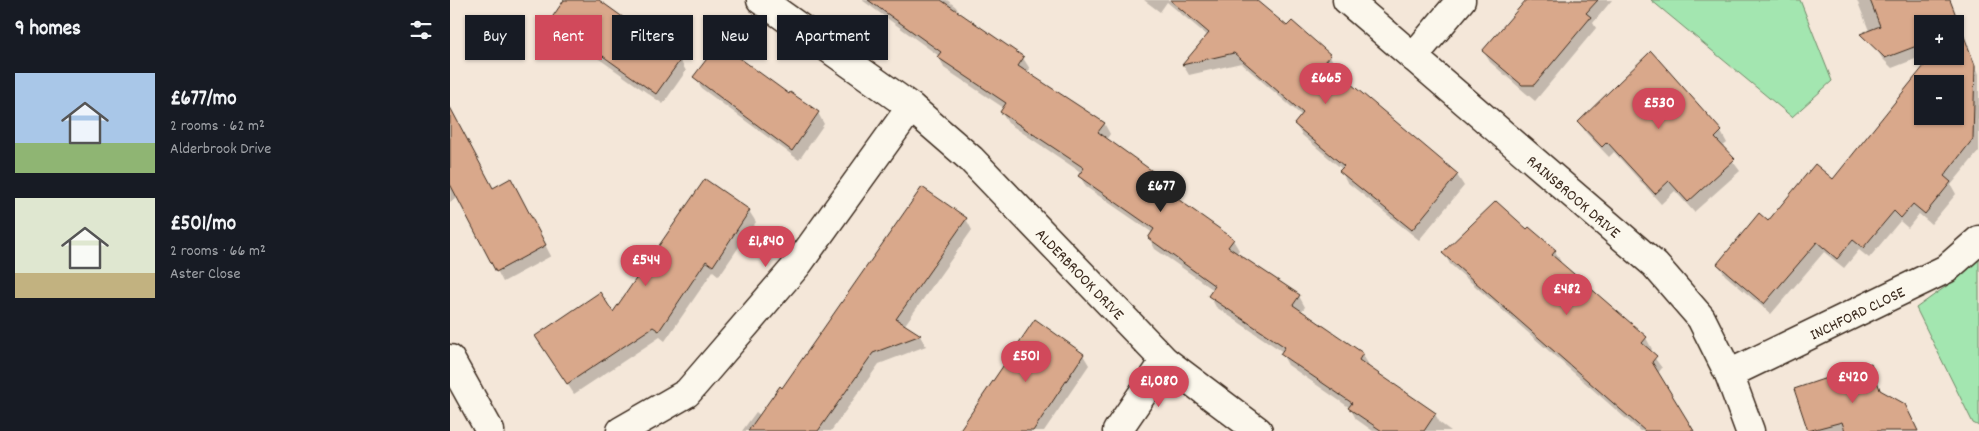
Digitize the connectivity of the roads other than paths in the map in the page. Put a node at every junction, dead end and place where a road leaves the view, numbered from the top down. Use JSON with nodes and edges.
{"nodes":[{"id":1,"x":761,"y":0,"type":"edge"},
{"id":2,"x":1347,"y":0,"type":"edge"},
{"id":3,"x":1461,"y":0,"type":"edge"},
{"id":4,"x":1412,"y":58,"type":"junction"},
{"id":5,"x":911,"y":106,"type":"junction"},
{"id":6,"x":1979,"y":240,"type":"edge"},
{"id":7,"x":450,"y":359,"type":"edge"},
{"id":8,"x":1165,"y":361,"type":"junction"},
{"id":9,"x":1730,"y":374,"type":"junction"},
{"id":10,"x":490,"y":431,"type":"edge"},
{"id":11,"x":621,"y":431,"type":"edge"},
{"id":12,"x":1117,"y":431,"type":"edge"},
{"id":13,"x":1258,"y":431,"type":"edge"},
{"id":14,"x":1750,"y":431,"type":"edge"}],
"edges":[{"from":1,"to":5,"type":"street","name":"ALDERBROOK DRIVE"},
{"from":2,"to":4,"type":"street","name":"RAINSBROOK DRIVE"},
{"from":3,"to":4,"type":"street"},
{"from":4,"to":9,"type":"street","name":"RAINSBROOK DRIVE"},
{"from":5,"to":8,"type":"street","name":"ALDERBROOK DRIVE"},
{"from":5,"to":11,"type":"street"},
{"from":6,"to":9,"type":"street","name":"INCHFORD CLOSE"},
{"from":7,"to":10,"type":"street"},
{"from":8,"to":12,"type":"street"},
{"from":8,"to":13,"type":"street","name":"ALDERBROOK DRIVE"},
{"from":9,"to":14,"type":"street","name":"RAINSBROOK DRIVE"}]}
